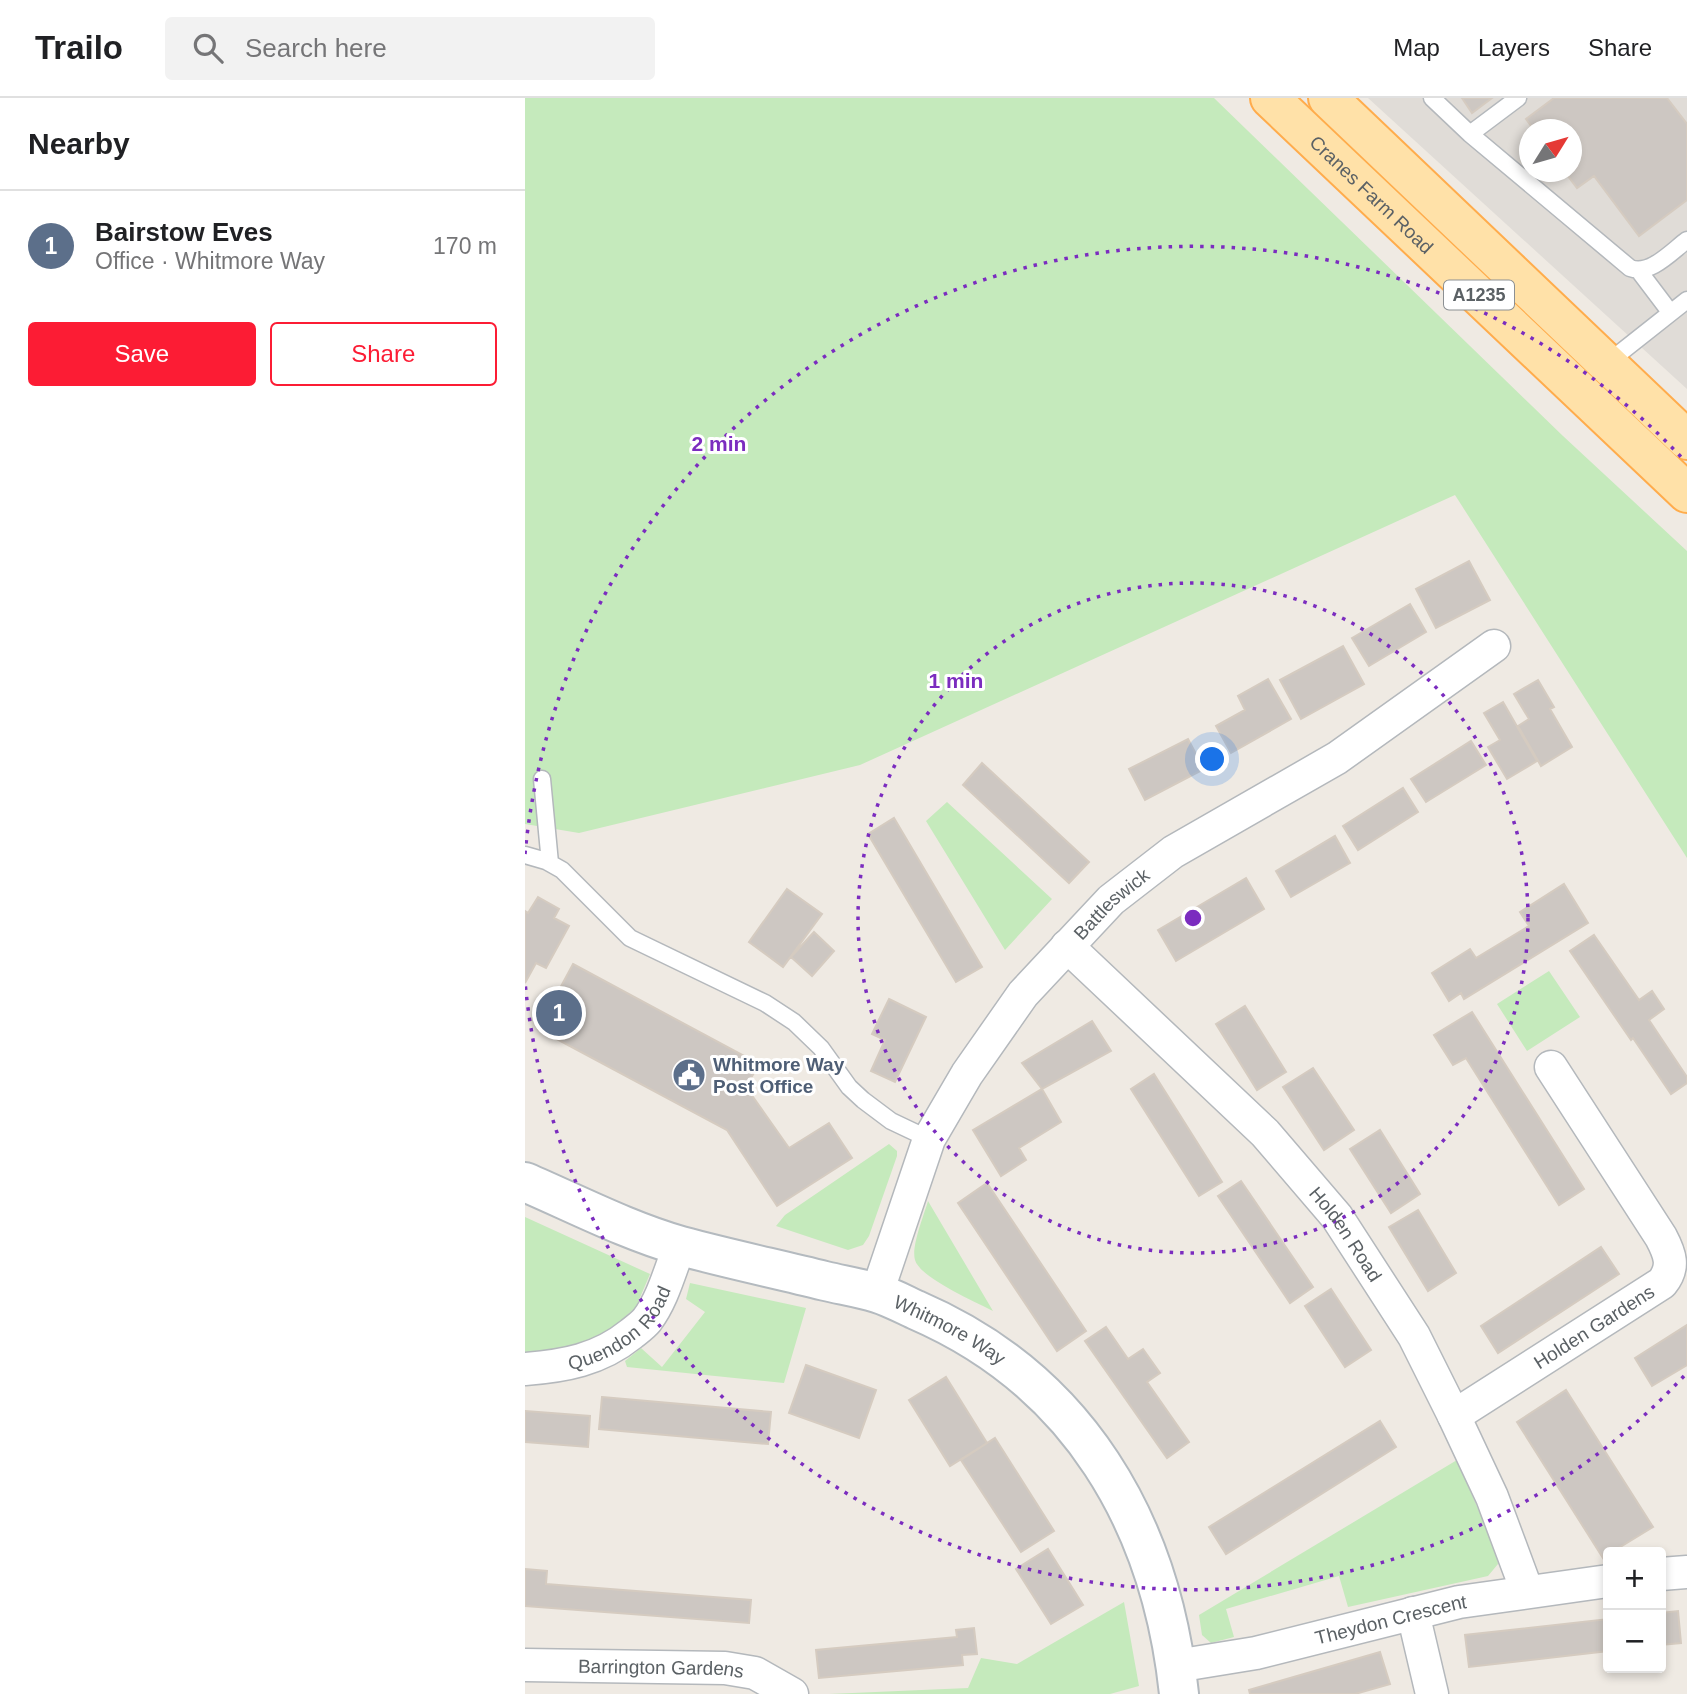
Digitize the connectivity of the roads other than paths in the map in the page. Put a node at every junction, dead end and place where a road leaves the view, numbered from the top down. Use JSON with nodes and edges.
{"nodes":[{"id":1,"x":1270,"y":98,"type":"edge"},
{"id":2,"x":1328,"y":98,"type":"edge"},
{"id":3,"x":1432,"y":98,"type":"edge"},
{"id":4,"x":1518,"y":98,"type":"edge"},
{"id":5,"x":1471,"y":134,"type":"junction"},
{"id":6,"x":1687,"y":240,"type":"edge"},
{"id":7,"x":1639,"y":271,"type":"junction"},
{"id":8,"x":1687,"y":300,"type":"edge"},
{"id":9,"x":1670,"y":312,"type":"junction"},
{"id":10,"x":1606,"y":363,"type":"junction"},
{"id":11,"x":1687,"y":440,"type":"edge"},
{"id":12,"x":1687,"y":493,"type":"edge"},
{"id":13,"x":1495,"y":646,"type":"dead end"},
{"id":14,"x":542,"y":779,"type":"dead end"},
{"id":15,"x":525,"y":855,"type":"edge"},
{"id":16,"x":550,"y":863,"type":"junction"},
{"id":17,"x":1067,"y":946,"type":"junction"},
{"id":18,"x":1551,"y":1067,"type":"dead end"},
{"id":19,"x":929,"y":1139,"type":"junction"},
{"id":20,"x":525,"y":1182,"type":"edge"},
{"id":21,"x":680,"y":1245,"type":"junction"},
{"id":22,"x":1679,"y":1259,"type":"edge"},
{"id":23,"x":877,"y":1293,"type":"junction"},
{"id":24,"x":525,"y":1369,"type":"edge"},
{"id":25,"x":1454,"y":1416,"type":"junction"},
{"id":26,"x":1687,"y":1572,"type":"edge"},
{"id":27,"x":1666,"y":1574,"type":"edge"},
{"id":28,"x":1603,"y":1582,"type":"edge"},
{"id":29,"x":1527,"y":1591,"type":"junction"},
{"id":30,"x":1413,"y":1613,"type":"junction"},
{"id":31,"x":525,"y":1665,"type":"edge"},
{"id":32,"x":1177,"y":1680,"type":"edge"},
{"id":33,"x":792,"y":1694,"type":"edge"},
{"id":34,"x":1432,"y":1694,"type":"edge"}],
"edges":[{"from":1,"to":12,"type":"main road","name":"Cranes Farm Road","number":"A1235"},
{"from":2,"to":10,"type":"main road","name":"Cranes Farm Road","number":"A1235"},
{"from":3,"to":5,"type":"lane"},
{"from":4,"to":5,"type":"lane"},
{"from":5,"to":7,"type":"lane"},
{"from":6,"to":7,"type":"lane"},
{"from":7,"to":9,"type":"lane"},
{"from":8,"to":9,"type":"lane"},
{"from":9,"to":10,"type":"lane"},
{"from":10,"to":11,"type":"main road","name":"Cranes Farm Road","number":"A1235"},
{"from":13,"to":17,"type":"street","name":"Battleswick"},
{"from":14,"to":16,"type":"lane"},
{"from":15,"to":16,"type":"lane"},
{"from":16,"to":19,"type":"lane"},
{"from":17,"to":19,"type":"street","name":"Battleswick"},
{"from":17,"to":25,"type":"street","name":"Holden Road"},
{"from":18,"to":22,"type":"street","name":"Holden Gardens"},
{"from":19,"to":23,"type":"street","name":"Battleswick"},
{"from":20,"to":21,"type":"street","name":"Whitmore Way"},
{"from":21,"to":23,"type":"street","name":"Whitmore Way"},
{"from":21,"to":24,"type":"street","name":"Quendon Road"},
{"from":22,"to":25,"type":"street","name":"Holden Gardens"},
{"from":23,"to":32,"type":"street","name":"Whitmore Way"},
{"from":25,"to":29,"type":"street","name":"Holden Road"},
{"from":26,"to":27,"type":"street"},
{"from":28,"to":29,"type":"street","name":"Theydon Crescent"},
{"from":29,"to":30,"type":"street","name":"Theydon Crescent"},
{"from":30,"to":32,"type":"street","name":"Theydon Crescent"},
{"from":30,"to":34,"type":"street"},
{"from":31,"to":33,"type":"street","name":"Barrington Gardens"}]}
